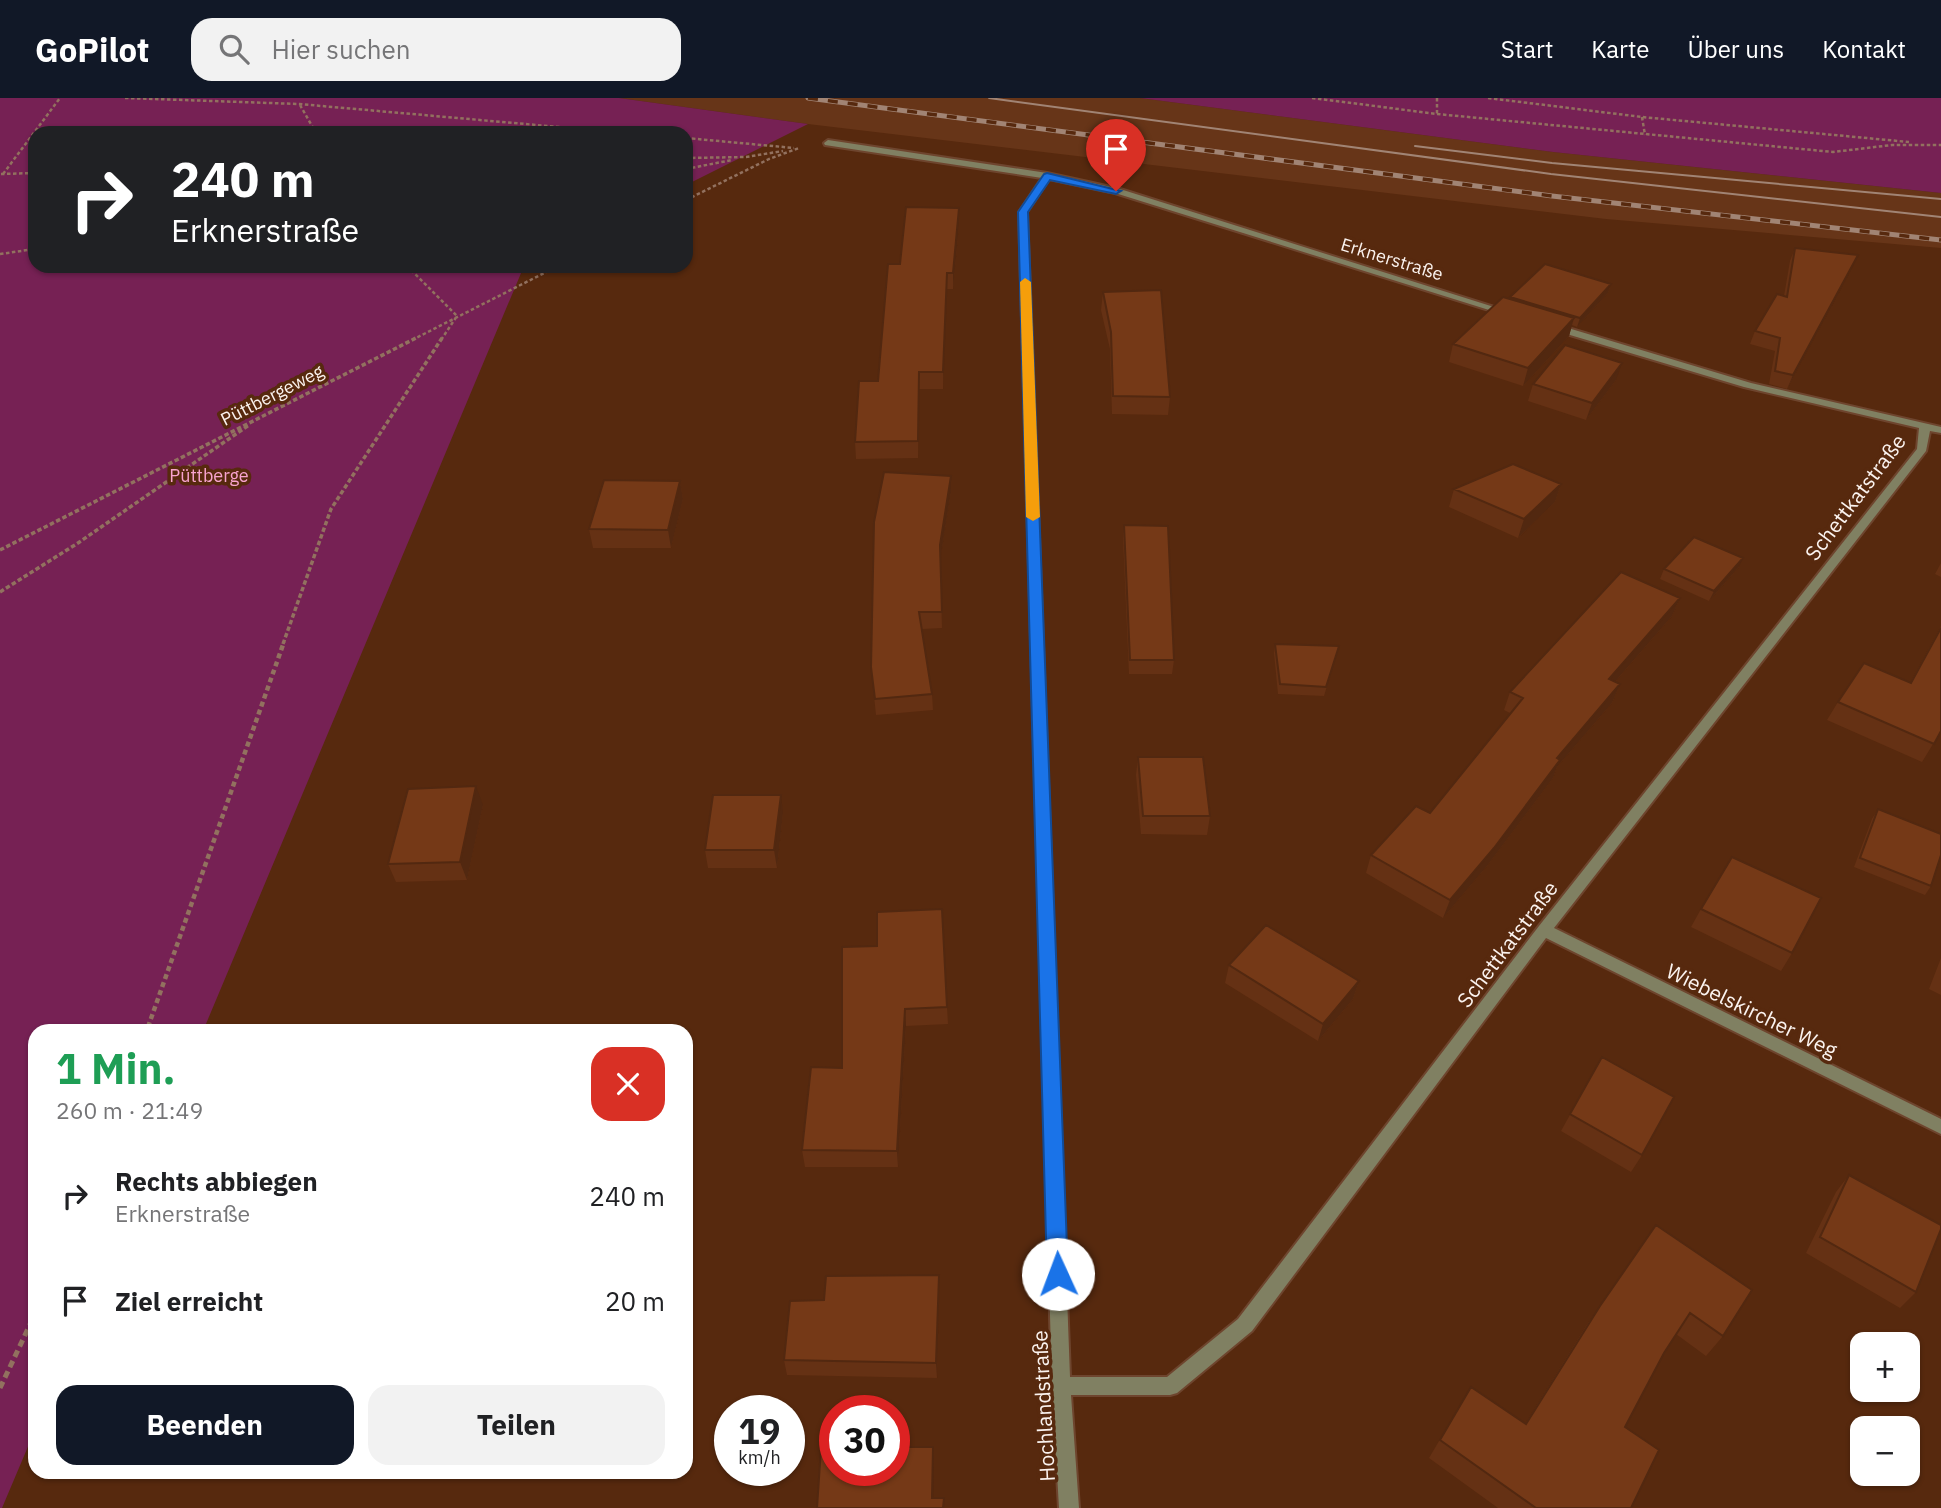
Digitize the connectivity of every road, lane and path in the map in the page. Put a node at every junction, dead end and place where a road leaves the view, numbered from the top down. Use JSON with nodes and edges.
{"nodes":[{"id":1,"x":60,"y":98,"type":"edge"},
{"id":2,"x":125,"y":98,"type":"edge"},
{"id":3,"x":223,"y":98,"type":"edge"},
{"id":4,"x":1312,"y":98,"type":"edge"},
{"id":5,"x":1437,"y":98,"type":"edge"},
{"id":6,"x":1488,"y":98,"type":"edge"},
{"id":7,"x":227,"y":102,"type":"junction"},
{"id":8,"x":299,"y":104,"type":"junction"},
{"id":9,"x":1437,"y":114,"type":"junction"},
{"id":10,"x":1642,"y":117,"type":"junction"},
{"id":11,"x":38,"y":126,"type":"edge"},
{"id":12,"x":312,"y":126,"type":"edge"},
{"id":13,"x":538,"y":126,"type":"edge"},
{"id":14,"x":1645,"y":135,"type":"junction"},
{"id":15,"x":28,"y":139,"type":"edge"},
{"id":16,"x":693,"y":139,"type":"edge"},
{"id":17,"x":828,"y":143,"type":"joint"},
{"id":18,"x":1940,"y":145,"type":"edge"},
{"id":19,"x":798,"y":148,"type":"junction"},
{"id":20,"x":746,"y":157,"type":"junction"},
{"id":21,"x":693,"y":158,"type":"edge"},
{"id":22,"x":693,"y":168,"type":"edge"},
{"id":23,"x":28,"y":173,"type":"edge"},
{"id":24,"x":1,"y":174,"type":"edge"},
{"id":25,"x":1047,"y":176,"type":"junction"},
{"id":26,"x":693,"y":197,"type":"edge"},
{"id":27,"x":28,"y":250,"type":"edge"},
{"id":28,"x":0,"y":254,"type":"edge"},
{"id":29,"x":414,"y":273,"type":"edge"},
{"id":30,"x":544,"y":273,"type":"edge"},
{"id":31,"x":457,"y":316,"type":"junction"},
{"id":32,"x":1517,"y":316,"type":"edge"},
{"id":33,"x":1544,"y":324,"type":"edge"},
{"id":34,"x":264,"y":415,"type":"junction"},
{"id":35,"x":1933,"y":429,"type":"edge"},
{"id":36,"x":0,"y":550,"type":"edge"},
{"id":37,"x":0,"y":592,"type":"edge"},
{"id":38,"x":1544,"y":930,"type":"junction"},
{"id":39,"x":148,"y":1024,"type":"edge"},
{"id":40,"x":1941,"y":1127,"type":"edge"},
{"id":41,"x":28,"y":1329,"type":"edge"},
{"id":42,"x":1061,"y":1386,"type":"junction"},
{"id":43,"x":0,"y":1388,"type":"edge"},
{"id":44,"x":1069,"y":1508,"type":"edge"}],
"edges":[{"from":1,"to":11,"type":"path"},
{"from":2,"to":7,"type":"path"},
{"from":3,"to":7,"type":"path"},
{"from":4,"to":9,"type":"path"},
{"from":5,"to":9,"type":"path"},
{"from":6,"to":10,"type":"path"},
{"from":7,"to":8,"type":"path"},
{"from":8,"to":12,"type":"path"},
{"from":8,"to":13,"type":"path"},
{"from":9,"to":14,"type":"path"},
{"from":10,"to":14,"type":"path"},
{"from":10,"to":18,"type":"path"},
{"from":14,"to":18,"type":"path"},
{"from":15,"to":24,"type":"path"},
{"from":16,"to":19,"type":"path"},
{"from":17,"to":19,"type":"path"},
{"from":17,"to":25,"type":"street","name":"Erknerstraße"},
{"from":19,"to":20,"type":"path"},
{"from":19,"to":26,"type":"path"},
{"from":20,"to":21,"type":"path"},
{"from":20,"to":22,"type":"path"},
{"from":23,"to":24,"type":"path"},
{"from":25,"to":32,"type":"street","name":"Erknerstraße"},
{"from":25,"to":42,"type":"street","name":"Hochlandstraße"},
{"from":27,"to":28,"type":"path"},
{"from":29,"to":31,"type":"path"},
{"from":30,"to":31,"type":"path","name":"Püttbergeweg"},
{"from":31,"to":34,"type":"path","name":"Püttbergeweg"},
{"from":31,"to":39,"type":"path"},
{"from":33,"to":35,"type":"street"},
{"from":34,"to":36,"type":"path","name":"Püttbergeweg"},
{"from":34,"to":37,"type":"path"},
{"from":35,"to":38,"type":"street","name":"Schettkatstraße"},
{"from":38,"to":40,"type":"street","name":"Wiebelskircher Weg"},
{"from":38,"to":42,"type":"street","name":"Schettkatstraße"},
{"from":41,"to":43,"type":"path"},
{"from":42,"to":44,"type":"street","name":"Hochlandstraße"}]}
